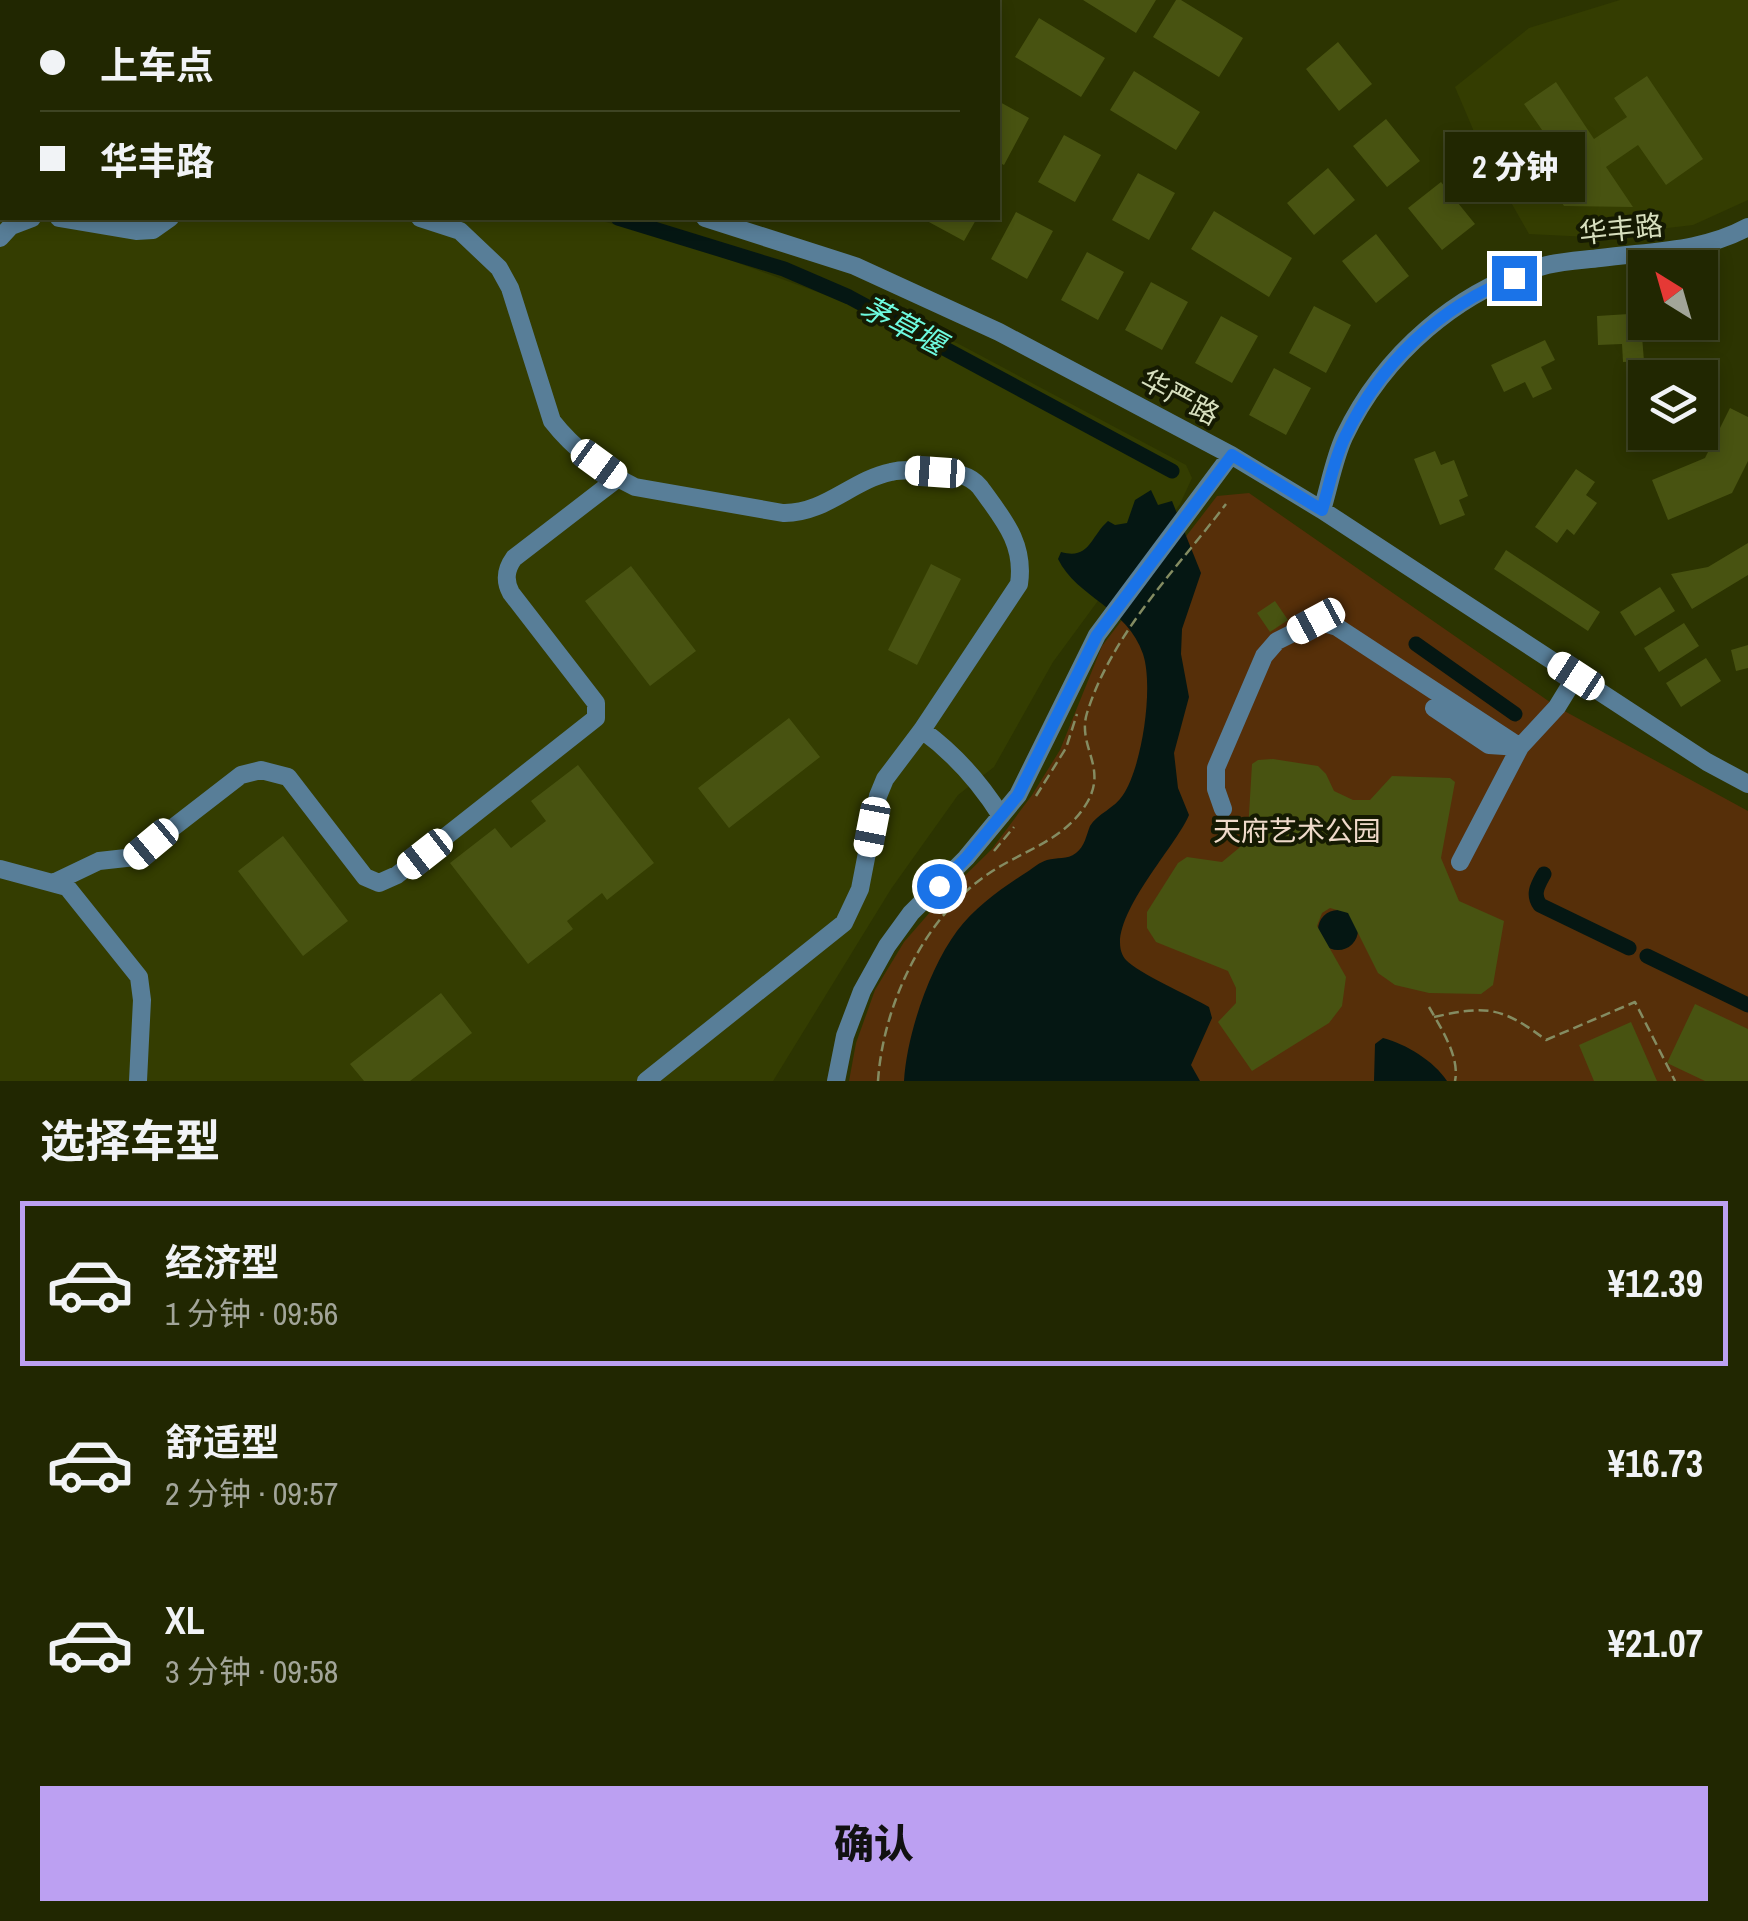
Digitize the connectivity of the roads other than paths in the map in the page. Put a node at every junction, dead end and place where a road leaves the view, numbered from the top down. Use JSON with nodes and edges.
{"nodes":[{"id":1,"x":27,"y":220,"type":"edge"},
{"id":2,"x":71,"y":220,"type":"edge"},
{"id":3,"x":167,"y":220,"type":"edge"},
{"id":4,"x":426,"y":220,"type":"edge"},
{"id":5,"x":712,"y":220,"type":"edge"},
{"id":6,"x":1748,"y":227,"type":"edge"},
{"id":7,"x":0,"y":238,"type":"edge"},
{"id":8,"x":1232,"y":455,"type":"junction"},
{"id":9,"x":618,"y":478,"type":"junction"},
{"id":10,"x":1322,"y":510,"type":"junction"},
{"id":11,"x":1576,"y":676,"type":"junction"},
{"id":12,"x":1434,"y":708,"type":"dead end"},
{"id":13,"x":922,"y":730,"type":"junction"},
{"id":14,"x":1520,"y":747,"type":"junction"},
{"id":15,"x":1748,"y":784,"type":"edge"},
{"id":16,"x":1224,"y":809,"type":"dead end"},
{"id":17,"x":1001,"y":816,"type":"junction"},
{"id":18,"x":1460,"y":862,"type":"dead end"},
{"id":19,"x":0,"y":869,"type":"edge"},
{"id":20,"x":54,"y":882,"type":"junction"},
{"id":21,"x":138,"y":1081,"type":"edge"},
{"id":22,"x":646,"y":1081,"type":"edge"},
{"id":23,"x":836,"y":1081,"type":"edge"}],
"edges":[{"from":1,"to":7,"type":"street"},
{"from":2,"to":3,"type":"street"},
{"from":4,"to":9,"type":"street"},
{"from":5,"to":8,"type":"street","name":"华严路"},
{"from":6,"to":10,"type":"street","name":"华丰路"},
{"from":8,"to":10,"type":"street","name":"华严路"},
{"from":8,"to":17,"type":"street"},
{"from":9,"to":13,"type":"street"},
{"from":9,"to":20,"type":"street"},
{"from":10,"to":11,"type":"street","name":"华严路"},
{"from":11,"to":14,"type":"street"},
{"from":11,"to":15,"type":"street","name":"华严路"},
{"from":12,"to":14,"type":"street"},
{"from":13,"to":17,"type":"street"},
{"from":13,"to":22,"type":"street"},
{"from":14,"to":16,"type":"street"},
{"from":14,"to":18,"type":"street"},
{"from":17,"to":23,"type":"street"},
{"from":19,"to":20,"type":"street"},
{"from":20,"to":21,"type":"street"}]}
